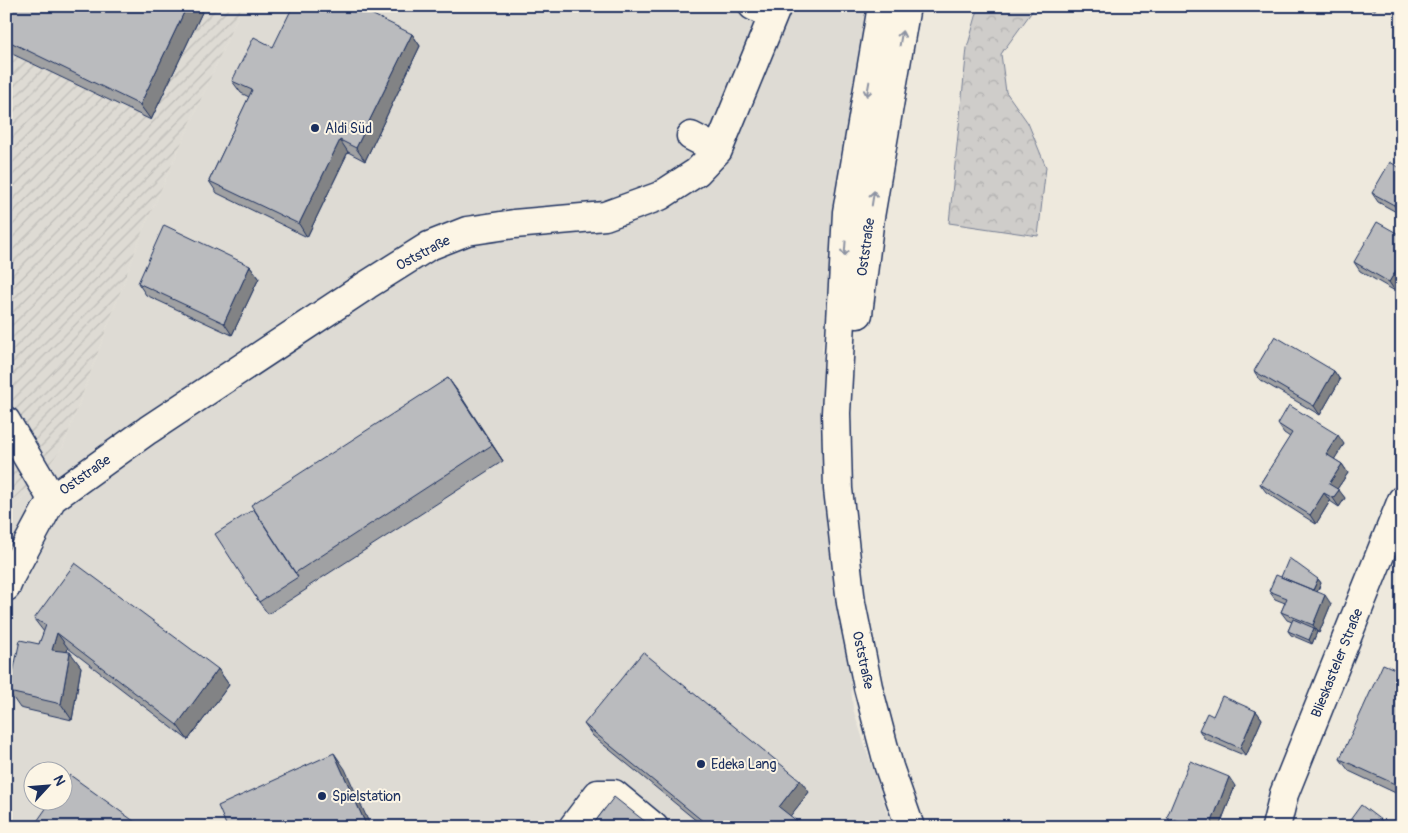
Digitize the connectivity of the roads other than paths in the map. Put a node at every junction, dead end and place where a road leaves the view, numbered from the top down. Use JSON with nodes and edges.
{"nodes":[{"id":1,"x":882,"y":6,"type":"edge"},
{"id":2,"x":906,"y":6,"type":"edge"},
{"id":3,"x":768,"y":10,"type":"edge"},
{"id":4,"x":691,"y":136,"type":"dead end"},
{"id":5,"x":718,"y":150,"type":"junction"},
{"id":6,"x":6,"y":421,"type":"edge"},
{"id":7,"x":838,"y":489,"type":"junction"},
{"id":8,"x":52,"y":499,"type":"junction"},
{"id":9,"x":1402,"y":500,"type":"edge"},
{"id":10,"x":6,"y":587,"type":"edge"},
{"id":11,"x":573,"y":827,"type":"edge"},
{"id":12,"x":654,"y":827,"type":"edge"},
{"id":13,"x":910,"y":827,"type":"edge"},
{"id":14,"x":1276,"y":827,"type":"edge"}],
"edges":[{"from":1,"to":7,"type":"street","name":"Oststraße","one_way":true},
{"from":7,"to":2,"type":"street","name":"Oststraße","one_way":true},
{"from":3,"to":5,"type":"street","name":"Oststraße"},
{"from":4,"to":5,"type":"street"},
{"from":5,"to":8,"type":"street","name":"Oststraße"},
{"from":6,"to":8,"type":"street"},
{"from":7,"to":13,"type":"street","name":"Oststraße"},
{"from":8,"to":10,"type":"street"},
{"from":9,"to":14,"type":"street","name":"Blieskasteler Straße"},
{"from":11,"to":12,"type":"street"}]}
